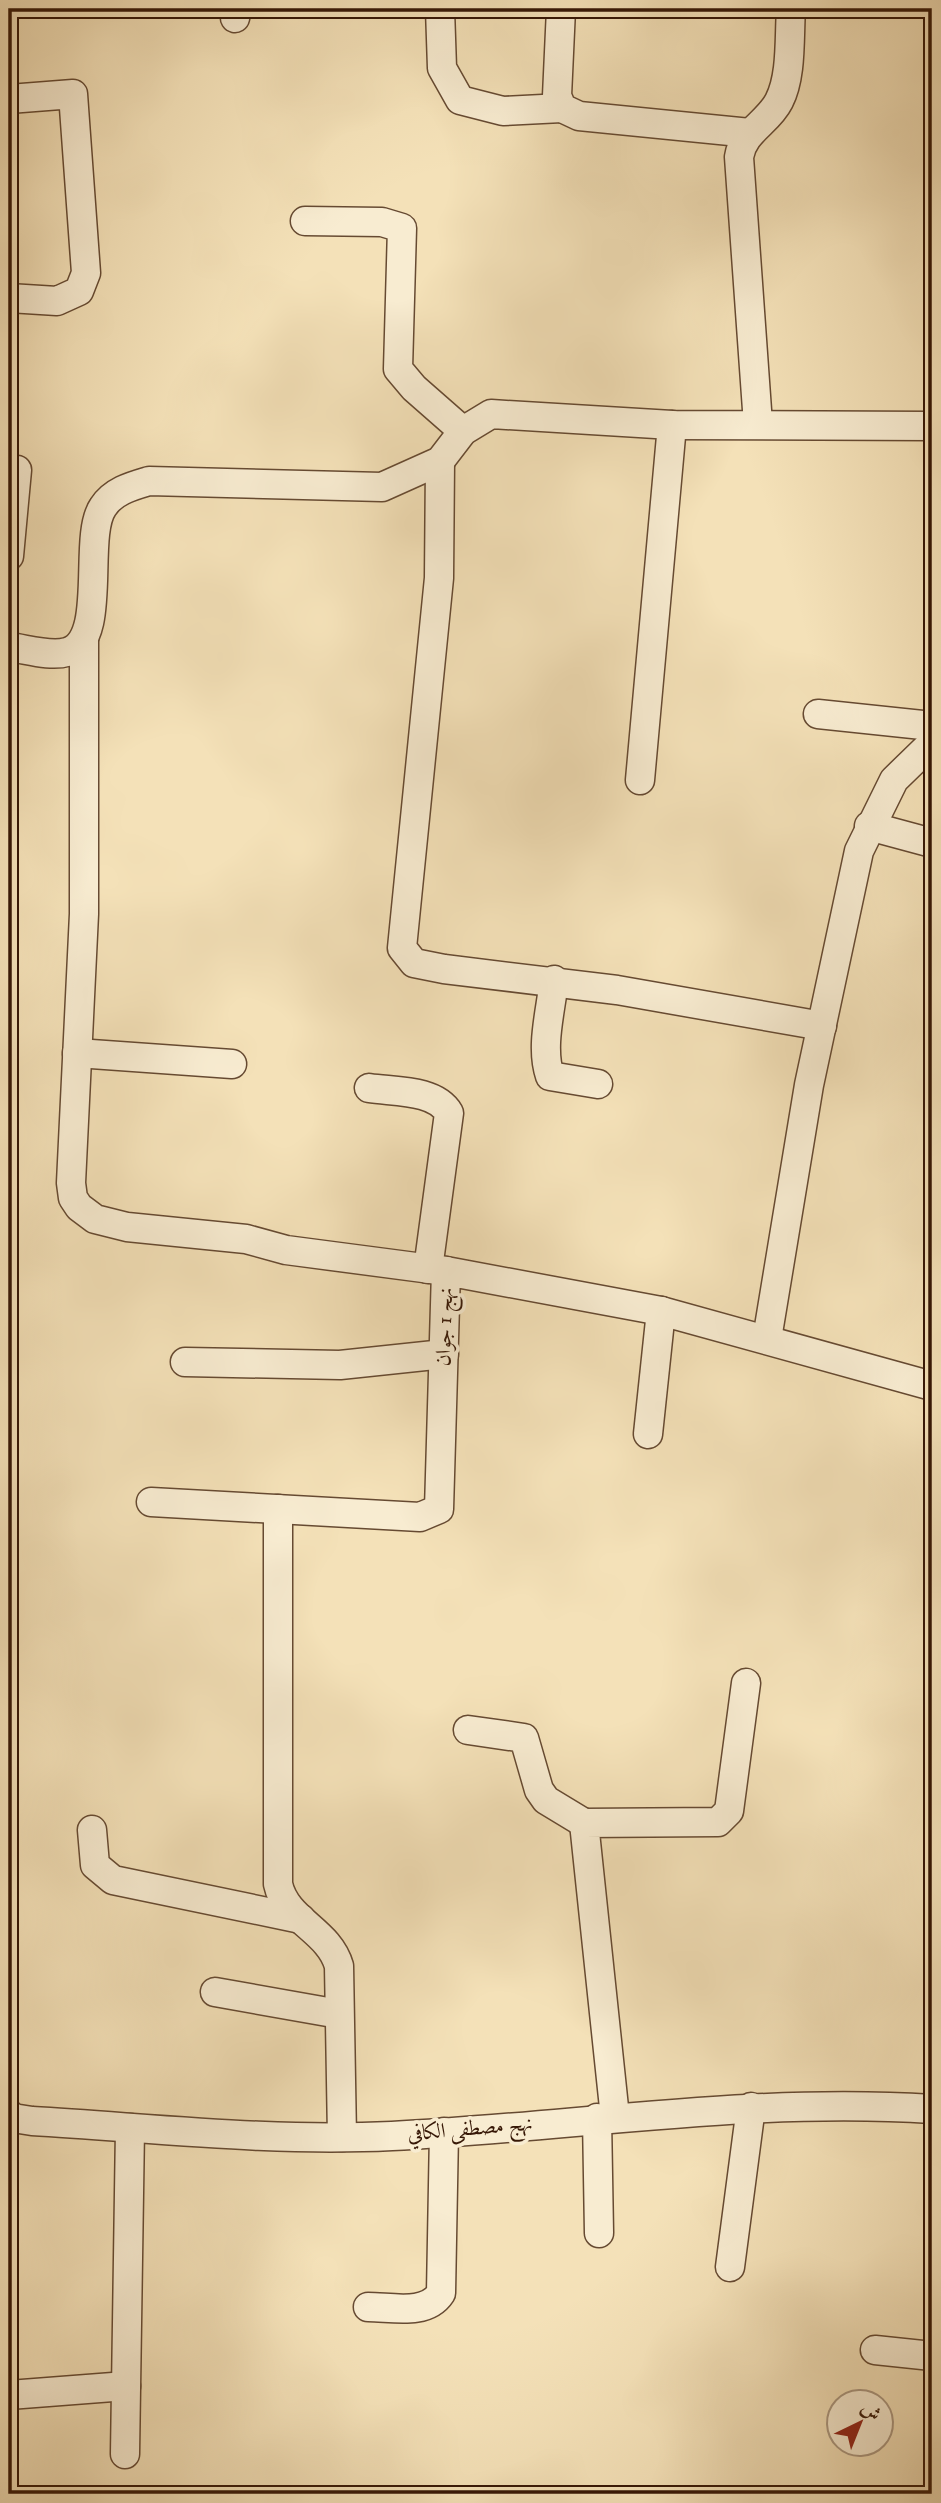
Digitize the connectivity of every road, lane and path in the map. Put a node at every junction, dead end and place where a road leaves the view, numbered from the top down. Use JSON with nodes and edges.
{"nodes":[{"id":1,"x":440,"y":9,"type":"edge"},
{"id":2,"x":561,"y":9,"type":"edge"},
{"id":3,"x":791,"y":9,"type":"edge"},
{"id":4,"x":9,"y":99,"type":"edge"},
{"id":5,"x":562,"y":108,"type":"junction"},
{"id":6,"x":750,"y":133,"type":"junction"},
{"id":7,"x":305,"y":220,"type":"dead end"},
{"id":8,"x":9,"y":298,"type":"edge"},
{"id":9,"x":758,"y":424,"type":"junction"},
{"id":10,"x":672,"y":425,"type":"junction"},
{"id":11,"x":932,"y":426,"type":"edge"},
{"id":12,"x":463,"y":431,"type":"junction"},
{"id":13,"x":440,"y":461,"type":"junction"},
{"id":14,"x":17,"y":470,"type":"dead end"},
{"id":15,"x":9,"y":556,"type":"edge"},
{"id":16,"x":84,"y":639,"type":"junction"},
{"id":17,"x":9,"y":647,"type":"edge"},
{"id":18,"x":818,"y":714,"type":"dead end"},
{"id":19,"x":932,"y":726,"type":"edge"},
{"id":20,"x":932,"y":743,"type":"edge"},
{"id":21,"x":640,"y":780,"type":"dead end"},
{"id":22,"x":869,"y":826,"type":"junction"},
{"id":23,"x":932,"y":843,"type":"edge"},
{"id":24,"x":554,"y":980,"type":"junction"},
{"id":25,"x":822,"y":1026,"type":"junction"},
{"id":26,"x":77,"y":1053,"type":"junction"},
{"id":27,"x":233,"y":1064,"type":"dead end"},
{"id":28,"x":598,"y":1084,"type":"dead end"},
{"id":29,"x":369,"y":1088,"type":"dead end"},
{"id":30,"x":437,"y":1270,"type":"junction"},
{"id":31,"x":661,"y":1311,"type":"junction"},
{"id":32,"x":766,"y":1339,"type":"junction"},
{"id":33,"x":444,"y":1354,"type":"junction"},
{"id":34,"x":185,"y":1362,"type":"dead end"},
{"id":35,"x":932,"y":1386,"type":"edge"},
{"id":36,"x":648,"y":1434,"type":"dead end"},
{"id":37,"x":151,"y":1502,"type":"dead end"},
{"id":38,"x":278,"y":1509,"type":"junction"},
{"id":39,"x":746,"y":1683,"type":"dead end"},
{"id":40,"x":468,"y":1730,"type":"dead end"},
{"id":41,"x":584,"y":1823,"type":"junction"},
{"id":42,"x":92,"y":1830,"type":"dead end"},
{"id":43,"x":300,"y":1919,"type":"junction"},
{"id":44,"x":215,"y":1992,"type":"dead end"},
{"id":45,"x":340,"y":2014,"type":"junction"},
{"id":46,"x":751,"y":2107,"type":"junction"},
{"id":47,"x":932,"y":2109,"type":"edge"},
{"id":48,"x":9,"y":2114,"type":"edge"},
{"id":49,"x":606,"y":2118,"type":"junction"},
{"id":50,"x":130,"y":2128,"type":"junction"},
{"id":51,"x":444,"y":2132,"type":"junction"},
{"id":52,"x":342,"y":2137,"type":"junction"},
{"id":53,"x":599,"y":2233,"type":"dead end"},
{"id":54,"x":730,"y":2267,"type":"dead end"},
{"id":55,"x":368,"y":2307,"type":"dead end"},
{"id":56,"x":875,"y":2350,"type":"dead end"},
{"id":57,"x":932,"y":2356,"type":"edge"},
{"id":58,"x":126,"y":2386,"type":"junction"},
{"id":59,"x":9,"y":2395,"type":"edge"},
{"id":60,"x":125,"y":2454,"type":"dead end"}],
"edges":[{"from":1,"to":5,"type":"street"},
{"from":2,"to":5,"type":"street"},
{"from":3,"to":6,"type":"street"},
{"from":4,"to":8,"type":"street"},
{"from":5,"to":6,"type":"street"},
{"from":6,"to":9,"type":"street"},
{"from":7,"to":12,"type":"street"},
{"from":9,"to":10,"type":"street"},
{"from":9,"to":11,"type":"street"},
{"from":10,"to":12,"type":"street"},
{"from":10,"to":21,"type":"street"},
{"from":12,"to":13,"type":"street"},
{"from":13,"to":16,"type":"street"},
{"from":13,"to":24,"type":"street"},
{"from":14,"to":15,"type":"street"},
{"from":16,"to":17,"type":"street"},
{"from":16,"to":26,"type":"street"},
{"from":18,"to":19,"type":"street"},
{"from":20,"to":22,"type":"street"},
{"from":22,"to":23,"type":"street"},
{"from":22,"to":25,"type":"street"},
{"from":24,"to":25,"type":"street"},
{"from":24,"to":28,"type":"street"},
{"from":25,"to":32,"type":"street"},
{"from":26,"to":27,"type":"street"},
{"from":26,"to":30,"type":"street"},
{"from":29,"to":30,"type":"street"},
{"from":30,"to":31,"type":"street","name":"نهج 1 جوان"},
{"from":30,"to":33,"type":"street","name":"نهج 1 جوان"},
{"from":31,"to":32,"type":"street","name":"نهج 1 جوان"},
{"from":31,"to":36,"type":"street"},
{"from":32,"to":35,"type":"street","name":"نهج 1 جوان"},
{"from":33,"to":34,"type":"street"},
{"from":33,"to":38,"type":"street","name":"نهج 1 جوان"},
{"from":37,"to":38,"type":"street","name":"نهج 1 جوان"},
{"from":38,"to":43,"type":"street"},
{"from":39,"to":41,"type":"street"},
{"from":40,"to":41,"type":"street"},
{"from":41,"to":49,"type":"street"},
{"from":42,"to":43,"type":"street"},
{"from":43,"to":45,"type":"street"},
{"from":44,"to":45,"type":"street"},
{"from":45,"to":52,"type":"street"},
{"from":46,"to":47,"type":"street","name":"نهج مصطفى الكافي"},
{"from":46,"to":49,"type":"street","name":"نهج مصطفى الكافي"},
{"from":46,"to":54,"type":"street"},
{"from":48,"to":50,"type":"street","name":"نهج مصطفى الكافي"},
{"from":49,"to":51,"type":"street","name":"نهج مصطفى الكافي"},
{"from":49,"to":53,"type":"street"},
{"from":50,"to":52,"type":"street","name":"نهج مصطفى الكافي"},
{"from":50,"to":58,"type":"street"},
{"from":51,"to":52,"type":"street","name":"نهج مصطفى الكافي"},
{"from":51,"to":55,"type":"street"},
{"from":56,"to":57,"type":"street"},
{"from":58,"to":59,"type":"street"},
{"from":58,"to":60,"type":"street"}]}
